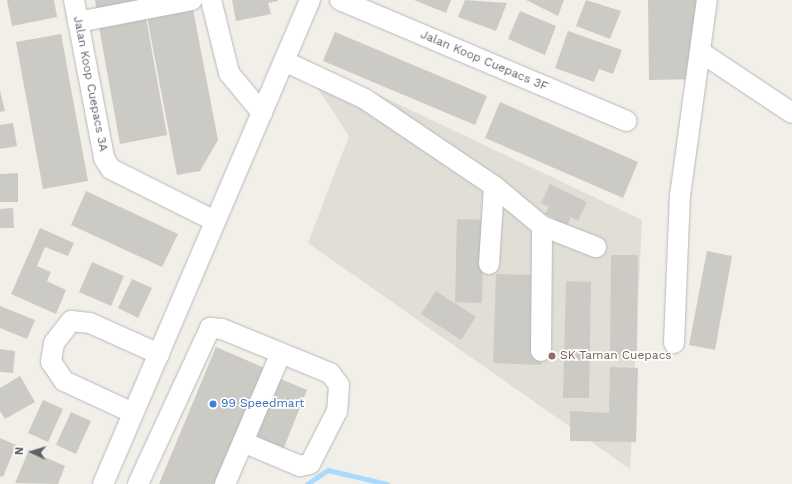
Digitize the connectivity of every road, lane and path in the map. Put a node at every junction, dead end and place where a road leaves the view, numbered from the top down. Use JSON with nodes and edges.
{"nodes":[{"id":1,"x":74,"y":0,"type":"edge"},
{"id":2,"x":192,"y":0,"type":"edge"},
{"id":3,"x":211,"y":0,"type":"edge"},
{"id":4,"x":310,"y":0,"type":"edge"},
{"id":5,"x":340,"y":0,"type":"edge"},
{"id":6,"x":707,"y":0,"type":"edge"},
{"id":7,"x":78,"y":22,"type":"junction"},
{"id":8,"x":702,"y":53,"type":"junction"},
{"id":9,"x":284,"y":61,"type":"junction"},
{"id":10,"x":262,"y":113,"type":"junction"},
{"id":11,"x":792,"y":113,"type":"edge"},
{"id":12,"x":628,"y":121,"type":"dead end"},
{"id":13,"x":494,"y":186,"type":"junction"},
{"id":14,"x":215,"y":222,"type":"junction"},
{"id":15,"x":542,"y":226,"type":"junction"},
{"id":16,"x":596,"y":247,"type":"dead end"},
{"id":17,"x":489,"y":264,"type":"dead end"},
{"id":18,"x":674,"y":343,"type":"dead end"},
{"id":19,"x":541,"y":351,"type":"dead end"},
{"id":20,"x":281,"y":353,"type":"junction"},
{"id":21,"x":159,"y":354,"type":"junction"},
{"id":22,"x":133,"y":413,"type":"junction"},
{"id":23,"x":243,"y":442,"type":"junction"},
{"id":24,"x":103,"y":484,"type":"edge"},
{"id":25,"x":138,"y":484,"type":"edge"},
{"id":26,"x":225,"y":484,"type":"edge"}],
"edges":[{"from":1,"to":7,"type":"street","name":"Jalan Koop Cuepacs 3A"},
{"from":2,"to":7,"type":"street"},
{"from":3,"to":10,"type":"street"},
{"from":4,"to":9,"type":"street"},
{"from":5,"to":12,"type":"street","name":"Jalan Koop Cuepacs 3F"},
{"from":6,"to":8,"type":"street"},
{"from":7,"to":14,"type":"street","name":"Jalan Koop Cuepacs 3A"},
{"from":8,"to":11,"type":"street"},
{"from":8,"to":18,"type":"street"},
{"from":9,"to":10,"type":"street"},
{"from":9,"to":13,"type":"street"},
{"from":10,"to":14,"type":"street"},
{"from":13,"to":15,"type":"street"},
{"from":13,"to":17,"type":"street"},
{"from":14,"to":21,"type":"street"},
{"from":15,"to":16,"type":"street"},
{"from":15,"to":19,"type":"street"},
{"from":20,"to":23,"type":"street"},
{"from":20,"to":23,"type":"street"},
{"from":20,"to":25,"type":"street"},
{"from":21,"to":22,"type":"street"},
{"from":21,"to":22,"type":"street"},
{"from":22,"to":24,"type":"street"},
{"from":23,"to":26,"type":"street"}]}
